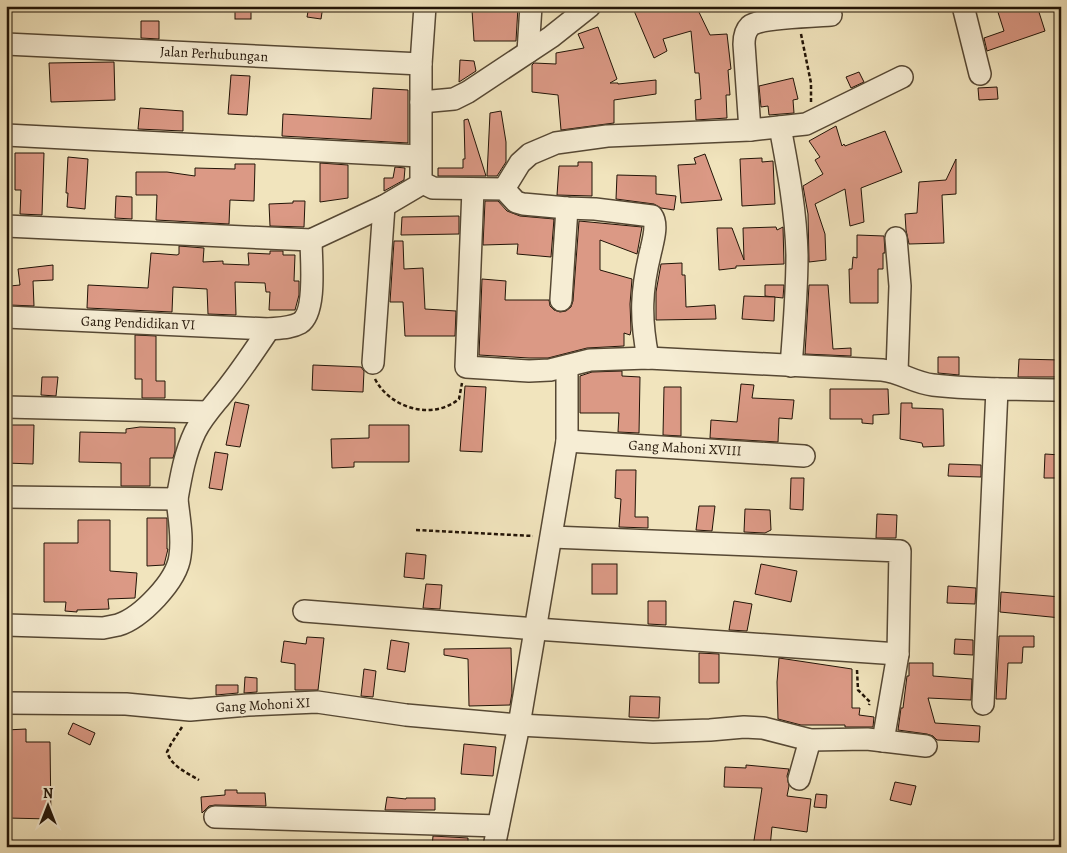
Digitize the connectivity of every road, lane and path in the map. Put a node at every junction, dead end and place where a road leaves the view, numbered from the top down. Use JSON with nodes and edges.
{"nodes":[{"id":1,"x":425,"y":6,"type":"edge"},
{"id":2,"x":530,"y":6,"type":"edge"},
{"id":3,"x":590,"y":6,"type":"edge"},
{"id":4,"x":963,"y":6,"type":"edge"},
{"id":5,"x":832,"y":15,"type":"dead end"},
{"id":6,"x":798,"y":17,"type":"junction"},
{"id":7,"x":6,"y":44,"type":"edge"},
{"id":8,"x":528,"y":52,"type":"junction"},
{"id":9,"x":421,"y":64,"type":"junction"},
{"id":10,"x":980,"y":74,"type":"dead end"},
{"id":11,"x":902,"y":77,"type":"dead end"},
{"id":12,"x":421,"y":102,"type":"junction"},
{"id":13,"x":806,"y":124,"type":"junction"},
{"id":14,"x":780,"y":127,"type":"junction"},
{"id":15,"x":750,"y":130,"type":"junction"},
{"id":16,"x":6,"y":135,"type":"edge"},
{"id":17,"x":420,"y":156,"type":"junction"},
{"id":18,"x":423,"y":183,"type":"junction"},
{"id":19,"x":504,"y":188,"type":"junction"},
{"id":20,"x":473,"y":189,"type":"junction"},
{"id":21,"x":384,"y":206,"type":"junction"},
{"id":22,"x":567,"y":208,"type":"junction"},
{"id":23,"x":6,"y":226,"type":"edge"},
{"id":24,"x":896,"y":238,"type":"dead end"},
{"id":25,"x":311,"y":240,"type":"junction"},
{"id":26,"x":561,"y":300,"type":"dead end"},
{"id":27,"x":6,"y":317,"type":"edge"},
{"id":28,"x":269,"y":329,"type":"junction"},
{"id":29,"x":648,"y":358,"type":"junction"},
{"id":30,"x":372,"y":363,"type":"joint"},
{"id":31,"x":567,"y":366,"type":"junction"},
{"id":32,"x":791,"y":366,"type":"junction"},
{"id":33,"x":897,"y":372,"type":"junction"},
{"id":34,"x":996,"y":389,"type":"junction"},
{"id":35,"x":1061,"y":390,"type":"edge"},
{"id":36,"x":459,"y":399,"type":"dead end"},
{"id":37,"x":6,"y":407,"type":"edge"},
{"id":38,"x":207,"y":412,"type":"junction"},
{"id":39,"x":567,"y":441,"type":"junction"},
{"id":40,"x":804,"y":456,"type":"dead end"},
{"id":41,"x":6,"y":497,"type":"edge"},
{"id":42,"x":177,"y":499,"type":"junction"},
{"id":43,"x":416,"y":530,"type":"dead end"},
{"id":44,"x":552,"y":537,"type":"junction"},
{"id":45,"x":304,"y":611,"type":"dead end"},
{"id":46,"x":6,"y":625,"type":"edge"},
{"id":47,"x":536,"y":629,"type":"junction"},
{"id":48,"x":857,"y":651,"type":"junction"},
{"id":49,"x":898,"y":654,"type":"junction"},
{"id":50,"x":6,"y":703,"type":"edge"},
{"id":51,"x":983,"y":704,"type":"dead end"},
{"id":52,"x":190,"y":710,"type":"junction"},
{"id":53,"x":869,"y":712,"type":"dead end"},
{"id":54,"x":520,"y":725,"type":"junction"},
{"id":55,"x":810,"y":740,"type":"junction"},
{"id":56,"x":883,"y":741,"type":"junction"},
{"id":57,"x":926,"y":746,"type":"dead end"},
{"id":58,"x":799,"y":779,"type":"dead end"},
{"id":59,"x":199,"y":780,"type":"dead end"},
{"id":60,"x":215,"y":817,"type":"dead end"},
{"id":61,"x":498,"y":826,"type":"junction"},
{"id":62,"x":494,"y":847,"type":"edge"}],
"edges":[{"from":1,"to":9,"type":"street"},
{"from":2,"to":8,"type":"street"},
{"from":3,"to":8,"type":"street"},
{"from":4,"to":10,"type":"street"},
{"from":5,"to":6,"type":"street"},
{"from":6,"to":13,"type":"path"},
{"from":6,"to":15,"type":"street"},
{"from":7,"to":9,"type":"street","name":"Jalan Perhubungan"},
{"from":8,"to":12,"type":"street"},
{"from":9,"to":12,"type":"street"},
{"from":11,"to":13,"type":"street"},
{"from":12,"to":17,"type":"street"},
{"from":13,"to":14,"type":"street"},
{"from":14,"to":15,"type":"street"},
{"from":14,"to":32,"type":"street"},
{"from":15,"to":19,"type":"street"},
{"from":16,"to":17,"type":"street"},
{"from":17,"to":18,"type":"street"},
{"from":18,"to":20,"type":"street"},
{"from":18,"to":21,"type":"street"},
{"from":19,"to":20,"type":"street"},
{"from":19,"to":22,"type":"street"},
{"from":20,"to":31,"type":"street"},
{"from":21,"to":25,"type":"street"},
{"from":21,"to":30,"type":"street"},
{"from":22,"to":26,"type":"street"},
{"from":22,"to":29,"type":"street"},
{"from":23,"to":25,"type":"street"},
{"from":24,"to":33,"type":"street"},
{"from":25,"to":28,"type":"street","name":"Gang Pendidikan VI"},
{"from":27,"to":28,"type":"street","name":"Gang Pendidikan VI"},
{"from":28,"to":38,"type":"street"},
{"from":29,"to":31,"type":"street"},
{"from":29,"to":32,"type":"street"},
{"from":30,"to":36,"type":"path"},
{"from":31,"to":39,"type":"street"},
{"from":32,"to":33,"type":"street"},
{"from":33,"to":34,"type":"street"},
{"from":34,"to":35,"type":"street"},
{"from":34,"to":51,"type":"street"},
{"from":37,"to":38,"type":"street"},
{"from":38,"to":42,"type":"street"},
{"from":39,"to":40,"type":"street","name":"Gang Mahoni XVIII"},
{"from":39,"to":44,"type":"street"},
{"from":41,"to":42,"type":"street"},
{"from":42,"to":46,"type":"street"},
{"from":43,"to":44,"type":"path"},
{"from":44,"to":47,"type":"street"},
{"from":44,"to":49,"type":"street"},
{"from":45,"to":47,"type":"street"},
{"from":47,"to":48,"type":"street"},
{"from":47,"to":54,"type":"street"},
{"from":48,"to":49,"type":"street"},
{"from":48,"to":53,"type":"path"},
{"from":49,"to":56,"type":"street"},
{"from":50,"to":52,"type":"street","name":"Gang Mohoni XI"},
{"from":52,"to":54,"type":"street","name":"Gang Mohoni XI"},
{"from":52,"to":59,"type":"path"},
{"from":54,"to":55,"type":"street","name":"Gang Mohoni XI"},
{"from":54,"to":61,"type":"street"},
{"from":55,"to":56,"type":"street","name":"Gang Mohoni XI"},
{"from":55,"to":58,"type":"street"},
{"from":56,"to":57,"type":"street","name":"Gang Mohoni XI"},
{"from":60,"to":61,"type":"street"},
{"from":61,"to":62,"type":"street"}]}
